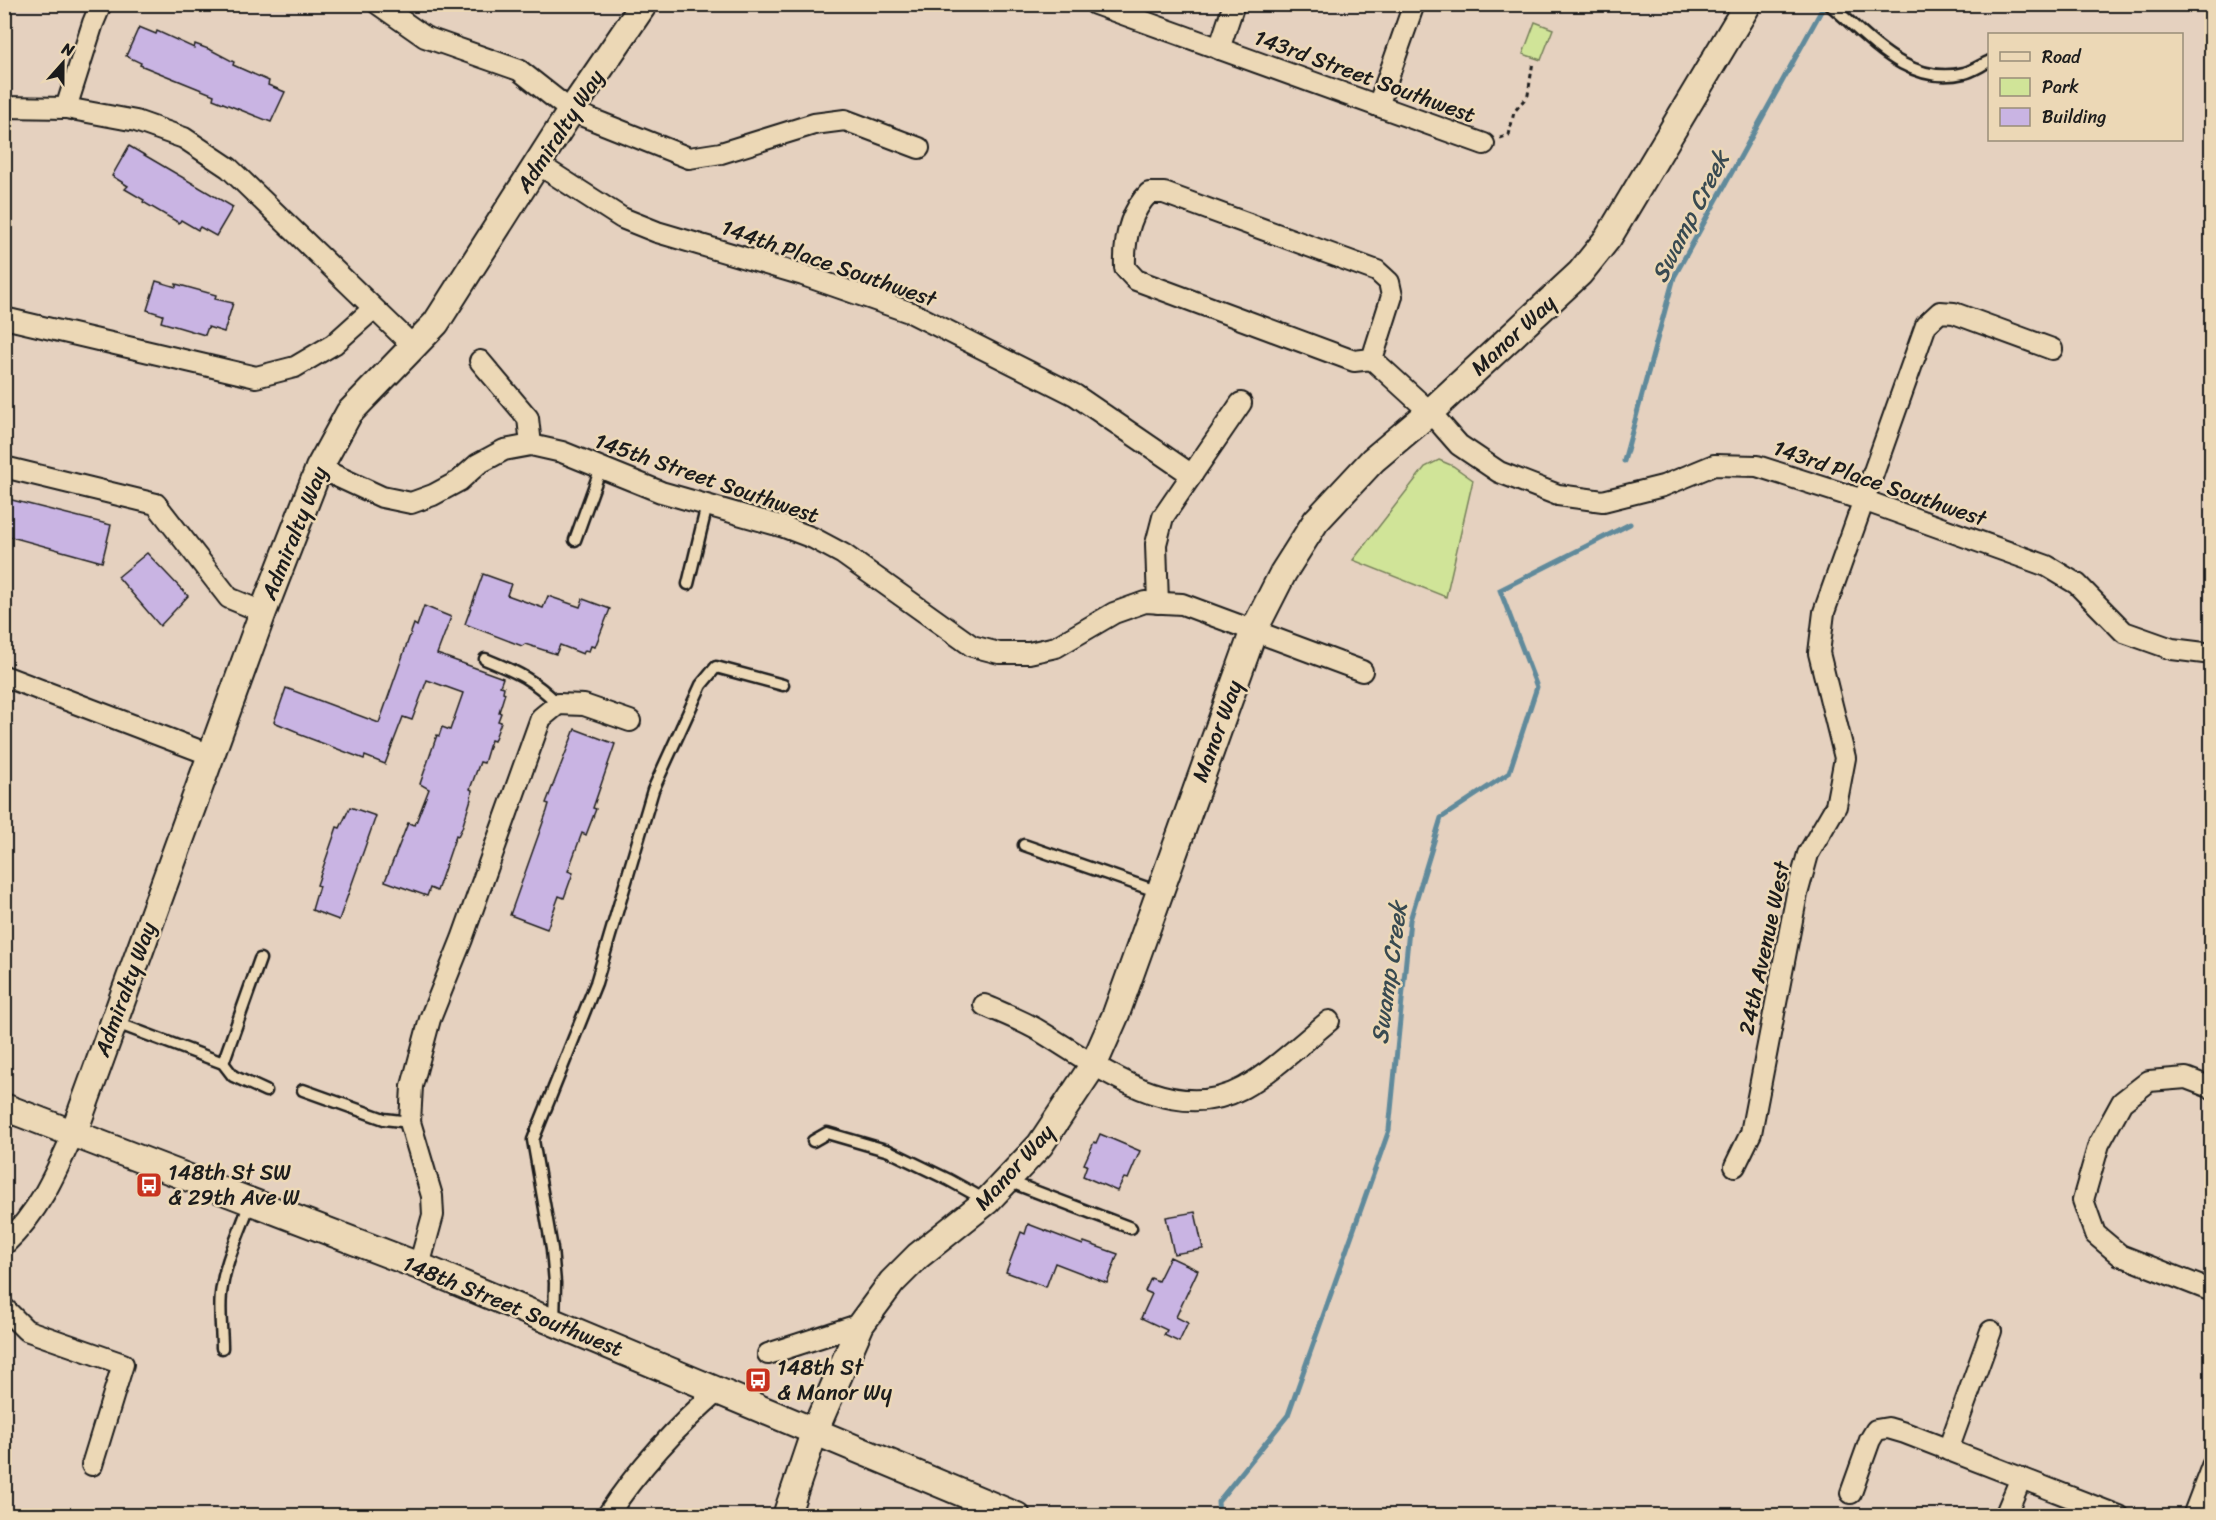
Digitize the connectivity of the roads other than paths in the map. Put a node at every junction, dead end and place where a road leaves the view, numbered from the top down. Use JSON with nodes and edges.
{"nodes":[{"id":1,"x":101,"y":4,"type":"edge"},
{"id":2,"x":378,"y":4,"type":"edge"},
{"id":3,"x":644,"y":4,"type":"edge"},
{"id":4,"x":1095,"y":4,"type":"edge"},
{"id":5,"x":1234,"y":4,"type":"edge"},
{"id":6,"x":1414,"y":4,"type":"edge"},
{"id":7,"x":1748,"y":4,"type":"edge"},
{"id":8,"x":1831,"y":7,"type":"edge"},
{"id":9,"x":1143,"y":13,"type":"edge"},
{"id":10,"x":1219,"y":49,"type":"junction"},
{"id":11,"x":1988,"y":62,"type":"edge"},
{"id":12,"x":1378,"y":106,"type":"junction"},
{"id":13,"x":4,"y":107,"type":"edge"},
{"id":14,"x":66,"y":108,"type":"junction"},
{"id":15,"x":571,"y":111,"type":"junction"},
{"id":16,"x":1484,"y":144,"type":"road end"},
{"id":17,"x":919,"y":148,"type":"dead end"},
{"id":18,"x":538,"y":164,"type":"junction"},
{"id":19,"x":373,"y":309,"type":"junction"},
{"id":20,"x":4,"y":318,"type":"edge"},
{"id":21,"x":413,"y":346,"type":"junction"},
{"id":22,"x":2052,"y":349,"type":"dead end"},
{"id":23,"x":1372,"y":359,"type":"junction"},
{"id":24,"x":480,"y":361,"type":"dead end"},
{"id":25,"x":1241,"y":403,"type":"dead end"},
{"id":26,"x":1430,"y":412,"type":"junction"},
{"id":27,"x":531,"y":445,"type":"junction"},
{"id":28,"x":4,"y":467,"type":"edge"},
{"id":29,"x":319,"y":468,"type":"junction"},
{"id":30,"x":601,"y":468,"type":"junction"},
{"id":31,"x":1192,"y":475,"type":"junction"},
{"id":32,"x":1863,"y":500,"type":"junction"},
{"id":33,"x":707,"y":505,"type":"junction"},
{"id":34,"x":575,"y":540,"type":"dead end"},
{"id":35,"x":688,"y":584,"type":"dead end"},
{"id":36,"x":1158,"y":603,"type":"junction"},
{"id":37,"x":263,"y":612,"type":"junction"},
{"id":38,"x":1254,"y":630,"type":"junction"},
{"id":39,"x":2211,"y":654,"type":"edge"},
{"id":40,"x":485,"y":659,"type":"dead end"},
{"id":41,"x":1362,"y":671,"type":"dead end"},
{"id":42,"x":4,"y":676,"type":"edge"},
{"id":43,"x":783,"y":685,"type":"dead end"},
{"id":44,"x":558,"y":704,"type":"junction"},
{"id":45,"x":630,"y":721,"type":"dead end"},
{"id":46,"x":211,"y":755,"type":"junction"},
{"id":47,"x":1024,"y":846,"type":"dead end"},
{"id":48,"x":1159,"y":892,"type":"junction"},
{"id":49,"x":260,"y":959,"type":"dead end"},
{"id":50,"x":984,"y":1005,"type":"dead end"},
{"id":51,"x":1329,"y":1021,"type":"dead end"},
{"id":52,"x":113,"y":1022,"type":"junction"},
{"id":53,"x":223,"y":1063,"type":"junction"},
{"id":54,"x":1094,"y":1064,"type":"junction"},
{"id":55,"x":2211,"y":1088,"type":"edge"},
{"id":56,"x":303,"y":1090,"type":"dead end"},
{"id":57,"x":266,"y":1091,"type":"dead end"},
{"id":58,"x":4,"y":1107,"type":"edge"},
{"id":59,"x":410,"y":1122,"type":"junction"},
{"id":60,"x":74,"y":1132,"type":"junction"},
{"id":61,"x":813,"y":1141,"type":"dead end"},
{"id":62,"x":1735,"y":1166,"type":"dead end"},
{"id":63,"x":1008,"y":1180,"type":"junction"},
{"id":64,"x":250,"y":1202,"type":"junction"},
{"id":65,"x":987,"y":1202,"type":"junction"},
{"id":66,"x":1131,"y":1228,"type":"dead end"},
{"id":67,"x":4,"y":1245,"type":"edge"},
{"id":68,"x":419,"y":1266,"type":"junction"},
{"id":69,"x":2211,"y":1291,"type":"edge"},
{"id":70,"x":4,"y":1308,"type":"edge"},
{"id":71,"x":554,"y":1323,"type":"junction"},
{"id":72,"x":861,"y":1324,"type":"junction"},
{"id":73,"x":1991,"y":1331,"type":"dead end"},
{"id":74,"x":222,"y":1348,"type":"dead end"},
{"id":75,"x":768,"y":1354,"type":"dead end"},
{"id":76,"x":719,"y":1390,"type":"junction"},
{"id":77,"x":815,"y":1430,"type":"junction"},
{"id":78,"x":1948,"y":1450,"type":"junction"},
{"id":79,"x":92,"y":1465,"type":"dead end"},
{"id":80,"x":2211,"y":1466,"type":"edge"},
{"id":81,"x":2021,"y":1478,"type":"junction"},
{"id":82,"x":1851,"y":1493,"type":"dead end"},
{"id":83,"x":2206,"y":1496,"type":"edge"},
{"id":84,"x":608,"y":1515,"type":"edge"},
{"id":85,"x":786,"y":1515,"type":"edge"},
{"id":86,"x":1012,"y":1515,"type":"edge"},
{"id":87,"x":2005,"y":1515,"type":"edge"},
{"id":88,"x":2119,"y":1515,"type":"edge"},
{"id":89,"x":2193,"y":1515,"type":"edge"}],
"edges":[{"from":1,"to":14,"type":"street"},
{"from":2,"to":15,"type":"street"},
{"from":3,"to":15,"type":"street","name":"Admiralty Way"},
{"from":4,"to":9,"type":"street","name":"143rd Street Southwest"},
{"from":5,"to":10,"type":"street"},
{"from":6,"to":12,"type":"street"},
{"from":7,"to":26,"type":"street","name":"Manor Way"},
{"from":8,"to":11,"type":"lane"},
{"from":9,"to":10,"type":"street","name":"143rd Street Southwest"},
{"from":10,"to":12,"type":"street","name":"143rd Street Southwest"},
{"from":12,"to":16,"type":"street","name":"143rd Street Southwest"},
{"from":13,"to":14,"type":"street"},
{"from":14,"to":19,"type":"street"},
{"from":15,"to":17,"type":"street"},
{"from":15,"to":18,"type":"street","name":"Admiralty Way"},
{"from":18,"to":21,"type":"street","name":"Admiralty Way"},
{"from":18,"to":31,"type":"street","name":"144th Place Southwest"},
{"from":19,"to":20,"type":"street"},
{"from":19,"to":21,"type":"street"},
{"from":21,"to":29,"type":"street","name":"Admiralty Way"},
{"from":22,"to":32,"type":"street","name":"24th Avenue West"},
{"from":23,"to":23,"type":"street"},
{"from":23,"to":26,"type":"street","name":"143rd Place Southwest"},
{"from":24,"to":27,"type":"street"},
{"from":25,"to":31,"type":"street"},
{"from":26,"to":32,"type":"street","name":"143rd Place Southwest"},
{"from":26,"to":38,"type":"street","name":"Manor Way"},
{"from":27,"to":29,"type":"street","name":"145th Street Southwest"},
{"from":27,"to":30,"type":"street","name":"145th Street Southwest"},
{"from":28,"to":37,"type":"street"},
{"from":29,"to":37,"type":"street","name":"Admiralty Way"},
{"from":30,"to":33,"type":"street","name":"145th Street Southwest"},
{"from":30,"to":34,"type":"lane"},
{"from":31,"to":36,"type":"street"},
{"from":32,"to":39,"type":"street","name":"143rd Place Southwest"},
{"from":32,"to":62,"type":"street","name":"24th Avenue West"},
{"from":33,"to":35,"type":"lane"},
{"from":33,"to":36,"type":"street","name":"145th Street Southwest"},
{"from":36,"to":38,"type":"street","name":"145th Street Southwest"},
{"from":37,"to":46,"type":"street","name":"Admiralty Way"},
{"from":38,"to":41,"type":"street"},
{"from":38,"to":48,"type":"street","name":"Manor Way"},
{"from":40,"to":44,"type":"lane"},
{"from":42,"to":46,"type":"street"},
{"from":43,"to":71,"type":"lane"},
{"from":44,"to":45,"type":"street"},
{"from":44,"to":59,"type":"street"},
{"from":46,"to":52,"type":"street","name":"Admiralty Way"},
{"from":47,"to":48,"type":"lane"},
{"from":48,"to":54,"type":"street","name":"Manor Way"},
{"from":49,"to":53,"type":"lane"},
{"from":50,"to":54,"type":"street"},
{"from":51,"to":54,"type":"street"},
{"from":52,"to":53,"type":"lane"},
{"from":52,"to":60,"type":"street","name":"Admiralty Way"},
{"from":53,"to":57,"type":"lane"},
{"from":54,"to":63,"type":"street","name":"Manor Way"},
{"from":55,"to":69,"type":"street"},
{"from":56,"to":59,"type":"lane"},
{"from":58,"to":60,"type":"street","name":"148th Street Southwest"},
{"from":59,"to":68,"type":"street"},
{"from":60,"to":64,"type":"street","name":"148th Street Southwest"},
{"from":60,"to":67,"type":"street"},
{"from":61,"to":65,"type":"lane"},
{"from":63,"to":65,"type":"street","name":"Manor Way"},
{"from":63,"to":66,"type":"lane"},
{"from":64,"to":68,"type":"street","name":"148th Street Southwest"},
{"from":64,"to":74,"type":"lane"},
{"from":65,"to":72,"type":"street","name":"Manor Way"},
{"from":68,"to":71,"type":"street","name":"148th Street Southwest"},
{"from":70,"to":79,"type":"street"},
{"from":71,"to":76,"type":"street","name":"148th Street Southwest"},
{"from":72,"to":75,"type":"street"},
{"from":72,"to":77,"type":"street","name":"Manor Way"},
{"from":73,"to":78,"type":"street"},
{"from":76,"to":77,"type":"street","name":"148th Street Southwest"},
{"from":76,"to":84,"type":"street"},
{"from":77,"to":85,"type":"street","name":"Manor Way"},
{"from":77,"to":86,"type":"street","name":"148th Street Southwest"},
{"from":78,"to":81,"type":"street"},
{"from":78,"to":82,"type":"street"},
{"from":80,"to":83,"type":"street"},
{"from":81,"to":87,"type":"street"},
{"from":81,"to":88,"type":"street"},
{"from":83,"to":89,"type":"street"}]}
